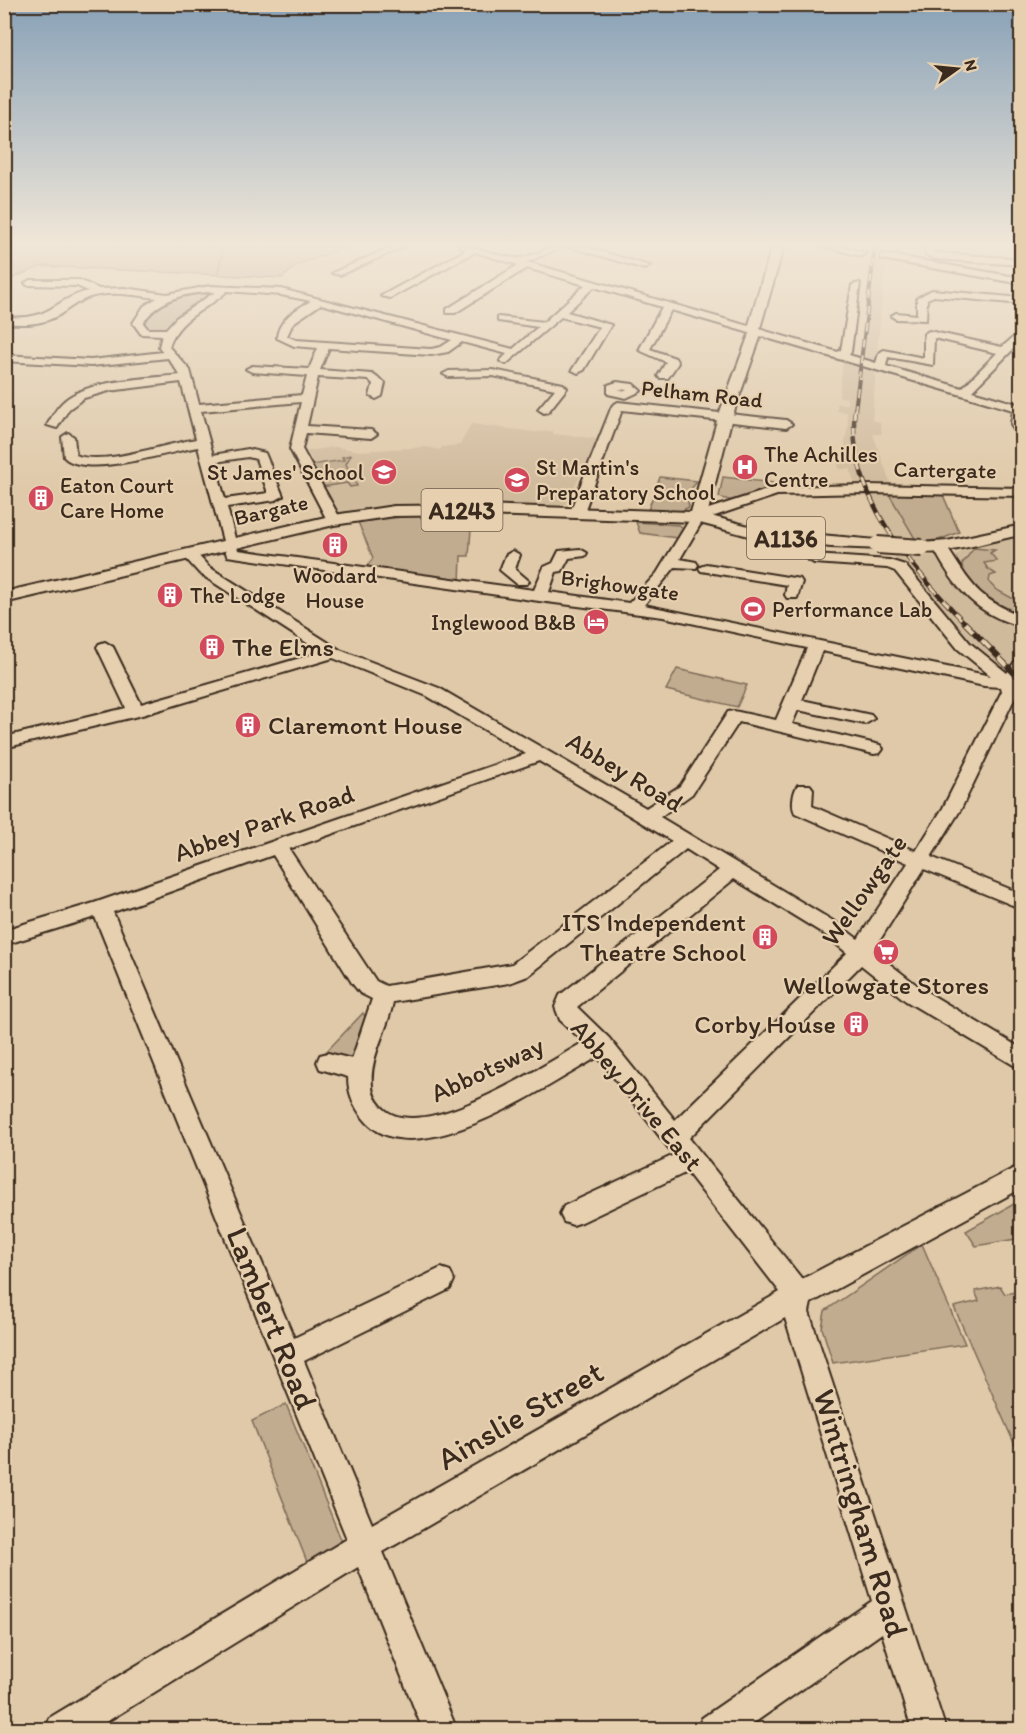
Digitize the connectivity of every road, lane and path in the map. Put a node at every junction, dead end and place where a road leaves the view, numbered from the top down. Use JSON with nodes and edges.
{"nodes":[{"id":1,"x":141,"y":327,"type":"edge"},
{"id":2,"x":174,"y":327,"type":"edge"},
{"id":3,"x":288,"y":327,"type":"edge"},
{"id":4,"x":418,"y":327,"type":"edge"},
{"id":5,"x":542,"y":327,"type":"edge"},
{"id":6,"x":605,"y":327,"type":"edge"},
{"id":7,"x":655,"y":327,"type":"edge"},
{"id":8,"x":741,"y":327,"type":"edge"},
{"id":9,"x":756,"y":327,"type":"edge"},
{"id":10,"x":851,"y":327,"type":"edge"},
{"id":11,"x":755,"y":331,"type":"junction"},
{"id":12,"x":169,"y":332,"type":"junction"},
{"id":13,"x":1021,"y":334,"type":"edge"},
{"id":14,"x":461,"y":338,"type":"junction"},
{"id":15,"x":325,"y":344,"type":"junction"},
{"id":16,"x":1004,"y":351,"type":"junction"},
{"id":17,"x":514,"y":352,"type":"junction"},
{"id":18,"x":168,"y":355,"type":"junction"},
{"id":19,"x":839,"y":356,"type":"junction"},
{"id":20,"x":4,"y":358,"type":"edge"},
{"id":21,"x":880,"y":368,"type":"junction"},
{"id":22,"x":252,"y":369,"type":"dead end"},
{"id":23,"x":578,"y":370,"type":"dead end"},
{"id":24,"x":313,"y":373,"type":"junction"},
{"id":25,"x":493,"y":373,"type":"junction"},
{"id":26,"x":449,"y":374,"type":"dead end"},
{"id":27,"x":664,"y":376,"type":"dead end"},
{"id":28,"x":186,"y":378,"type":"junction"},
{"id":29,"x":963,"y":393,"type":"junction"},
{"id":30,"x":376,"y":396,"type":"dead end"},
{"id":31,"x":309,"y":398,"type":"junction"},
{"id":32,"x":194,"y":408,"type":"junction"},
{"id":33,"x":1020,"y":408,"type":"edge"},
{"id":34,"x":544,"y":409,"type":"dead end"},
{"id":35,"x":725,"y":417,"type":"junction"},
{"id":36,"x":786,"y":424,"type":"dead end"},
{"id":37,"x":53,"y":425,"type":"dead end"},
{"id":38,"x":301,"y":429,"type":"junction"},
{"id":39,"x":371,"y":434,"type":"dead end"},
{"id":40,"x":1022,"y":436,"type":"edge"},
{"id":41,"x":68,"y":437,"type":"dead end"},
{"id":42,"x":203,"y":442,"type":"junction"},
{"id":43,"x":207,"y":460,"type":"junction"},
{"id":44,"x":1022,"y":492,"type":"edge"},
{"id":45,"x":702,"y":496,"type":"junction"},
{"id":46,"x":219,"y":504,"type":"junction"},
{"id":47,"x":726,"y":508,"type":"junction"},
{"id":48,"x":577,"y":512,"type":"junction"},
{"id":49,"x":698,"y":516,"type":"junction"},
{"id":50,"x":334,"y":520,"type":"junction"},
{"id":51,"x":1022,"y":530,"type":"edge"},
{"id":52,"x":229,"y":545,"type":"junction"},
{"id":53,"x":940,"y":549,"type":"junction"},
{"id":54,"x":579,"y":553,"type":"dead end"},
{"id":55,"x":189,"y":554,"type":"junction"},
{"id":56,"x":513,"y":555,"type":"dead end"},
{"id":57,"x":814,"y":559,"type":"dead end"},
{"id":58,"x":671,"y":562,"type":"junction"},
{"id":59,"x":691,"y":565,"type":"dead end"},
{"id":60,"x":706,"y":568,"type":"dead end"},
{"id":61,"x":507,"y":570,"type":"junction"},
{"id":62,"x":730,"y":572,"type":"junction"},
{"id":63,"x":522,"y":581,"type":"dead end"},
{"id":64,"x":722,"y":587,"type":"dead end"},
{"id":65,"x":486,"y":590,"type":"junction"},
{"id":66,"x":792,"y":595,"type":"dead end"},
{"id":67,"x":540,"y":597,"type":"junction"},
{"id":68,"x":4,"y":598,"type":"edge"},
{"id":69,"x":637,"y":609,"type":"junction"},
{"id":70,"x":1022,"y":622,"type":"edge"},
{"id":71,"x":816,"y":645,"type":"junction"},
{"id":72,"x":105,"y":647,"type":"dead end"},
{"id":73,"x":334,"y":653,"type":"junction"},
{"id":74,"x":1022,"y":663,"type":"edge"},
{"id":75,"x":1008,"y":682,"type":"junction"},
{"id":76,"x":791,"y":703,"type":"junction"},
{"id":77,"x":136,"y":711,"type":"junction"},
{"id":78,"x":865,"y":719,"type":"dead end"},
{"id":79,"x":778,"y":726,"type":"dead end"},
{"id":80,"x":4,"y":743,"type":"edge"},
{"id":81,"x":874,"y":748,"type":"dead end"},
{"id":82,"x":540,"y":755,"type":"junction"},
{"id":83,"x":804,"y":789,"type":"dead end"},
{"id":84,"x":646,"y":817,"type":"junction"},
{"id":85,"x":684,"y":841,"type":"junction"},
{"id":86,"x":278,"y":847,"type":"junction"},
{"id":87,"x":922,"y":859,"type":"junction"},
{"id":88,"x":733,"y":869,"type":"junction"},
{"id":89,"x":1022,"y":902,"type":"edge"},
{"id":90,"x":101,"y":908,"type":"junction"},
{"id":91,"x":4,"y":938,"type":"edge"},
{"id":92,"x":861,"y":952,"type":"junction"},
{"id":93,"x":384,"y":995,"type":"junction"},
{"id":94,"x":601,"y":1044,"type":"junction"},
{"id":95,"x":1022,"y":1061,"type":"edge"},
{"id":96,"x":328,"y":1062,"type":"dead end"},
{"id":97,"x":361,"y":1071,"type":"junction"},
{"id":98,"x":674,"y":1137,"type":"junction"},
{"id":99,"x":691,"y":1158,"type":"junction"},
{"id":100,"x":1022,"y":1175,"type":"edge"},
{"id":101,"x":573,"y":1214,"type":"dead end"},
{"id":102,"x":441,"y":1280,"type":"dead end"},
{"id":103,"x":799,"y":1296,"type":"junction"},
{"id":104,"x":288,"y":1355,"type":"junction"},
{"id":105,"x":365,"y":1546,"type":"junction"},
{"id":106,"x":890,"y":1608,"type":"junction"},
{"id":107,"x":61,"y":1730,"type":"edge"},
{"id":108,"x":440,"y":1730,"type":"edge"},
{"id":109,"x":714,"y":1730,"type":"edge"},
{"id":110,"x":929,"y":1730,"type":"edge"}],
"edges":[{"from":1,"to":12,"type":"street"},
{"from":2,"to":12,"type":"street"},
{"from":3,"to":15,"type":"street"},
{"from":4,"to":14,"type":"street"},
{"from":5,"to":17,"type":"street"},
{"from":6,"to":23,"type":"street"},
{"from":7,"to":27,"type":"street"},
{"from":8,"to":11,"type":"street"},
{"from":9,"to":11,"type":"main road"},
{"from":10,"to":19,"type":"street"},
{"from":11,"to":19,"type":"street"},
{"from":11,"to":35,"type":"main road"},
{"from":12,"to":18,"type":"street"},
{"from":13,"to":16,"type":"street"},
{"from":14,"to":15,"type":"street"},
{"from":14,"to":17,"type":"street"},
{"from":15,"to":24,"type":"street"},
{"from":16,"to":21,"type":"street"},
{"from":16,"to":29,"type":"street"},
{"from":17,"to":25,"type":"street"},
{"from":18,"to":20,"type":"street"},
{"from":18,"to":28,"type":"street"},
{"from":19,"to":21,"type":"street"},
{"from":21,"to":29,"type":"street"},
{"from":22,"to":24,"type":"street"},
{"from":24,"to":30,"type":"street"},
{"from":24,"to":31,"type":"street"},
{"from":25,"to":26,"type":"street"},
{"from":25,"to":34,"type":"street"},
{"from":28,"to":32,"type":"street"},
{"from":28,"to":37,"type":"street"},
{"from":29,"to":33,"type":"street"},
{"from":31,"to":32,"type":"street"},
{"from":31,"to":38,"type":"street"},
{"from":32,"to":42,"type":"street"},
{"from":33,"to":40,"type":"street"},
{"from":35,"to":36,"type":"street","name":"Pelham Road"},
{"from":35,"to":45,"type":"main road"},
{"from":35,"to":48,"type":"street","name":"Pelham Road"},
{"from":38,"to":39,"type":"street"},
{"from":38,"to":50,"type":"street"},
{"from":41,"to":42,"type":"street"},
{"from":42,"to":43,"type":"street"},
{"from":43,"to":46,"type":"street"},
{"from":43,"to":46,"type":"street"},
{"from":44,"to":47,"type":"street","name":"Cartergate"},
{"from":45,"to":47,"type":"street"},
{"from":45,"to":49,"type":"main road"},
{"from":46,"to":52,"type":"street"},
{"from":47,"to":49,"type":"street","name":"Cartergate"},
{"from":48,"to":49,"type":"main road","name":"Bargate","number":"A1243"},
{"from":48,"to":50,"type":"main road","name":"Bargate","number":"A1243"},
{"from":49,"to":53,"type":"main road","number":"A1136","bridge":true},
{"from":49,"to":58,"type":"street"},
{"from":50,"to":52,"type":"main road","name":"Bargate","number":"A1243"},
{"from":51,"to":53,"type":"main road"},
{"from":52,"to":55,"type":"main road","name":"Bargate","number":"A1243"},
{"from":52,"to":65,"type":"street","name":"Brighowgate"},
{"from":53,"to":70,"type":"street"},
{"from":54,"to":67,"type":"street"},
{"from":55,"to":68,"type":"main road","name":"Bargate","number":"A1243"},
{"from":55,"to":73,"type":"street","name":"Abbey Road"},
{"from":56,"to":61,"type":"street"},
{"from":57,"to":75,"type":"street"},
{"from":58,"to":59,"type":"street"},
{"from":58,"to":69,"type":"street"},
{"from":60,"to":62,"type":"street"},
{"from":61,"to":63,"type":"street"},
{"from":61,"to":65,"type":"street"},
{"from":62,"to":64,"type":"street"},
{"from":62,"to":66,"type":"street"},
{"from":65,"to":67,"type":"street","name":"Brighowgate"},
{"from":67,"to":69,"type":"street","name":"Brighowgate"},
{"from":69,"to":71,"type":"street","name":"Brighowgate"},
{"from":71,"to":75,"type":"street","name":"Brighowgate"},
{"from":71,"to":76,"type":"street"},
{"from":72,"to":77,"type":"street"},
{"from":73,"to":77,"type":"street"},
{"from":73,"to":82,"type":"street","name":"Abbey Road"},
{"from":74,"to":75,"type":"street","name":"Wellowgate"},
{"from":75,"to":87,"type":"street","name":"Wellowgate"},
{"from":76,"to":78,"type":"street"},
{"from":76,"to":81,"type":"street"},
{"from":77,"to":80,"type":"street"},
{"from":79,"to":84,"type":"street"},
{"from":82,"to":84,"type":"street","name":"Abbey Road"},
{"from":82,"to":86,"type":"street","name":"Abbey Park Road"},
{"from":83,"to":87,"type":"street"},
{"from":84,"to":85,"type":"street","name":"Abbey Road"},
{"from":85,"to":88,"type":"street","name":"Abbey Road"},
{"from":85,"to":93,"type":"street"},
{"from":86,"to":90,"type":"street","name":"Abbey Park Road"},
{"from":86,"to":93,"type":"street"},
{"from":87,"to":89,"type":"street"},
{"from":87,"to":92,"type":"street","name":"Wellowgate"},
{"from":88,"to":92,"type":"street","name":"Abbey Road"},
{"from":88,"to":94,"type":"street","name":"Abbey Drive East"},
{"from":90,"to":91,"type":"street","name":"Abbey Park Road"},
{"from":90,"to":104,"type":"street","name":"Lambert Road"},
{"from":92,"to":95,"type":"street","name":"Abbey Road"},
{"from":92,"to":98,"type":"street","name":"Wellowgate"},
{"from":93,"to":97,"type":"street","name":"Abbotsway"},
{"from":94,"to":97,"type":"street","name":"Abbotsway"},
{"from":94,"to":98,"type":"street","name":"Abbey Drive East"},
{"from":96,"to":97,"type":"street"},
{"from":98,"to":99,"type":"street","name":"Abbey Drive East"},
{"from":99,"to":101,"type":"street"},
{"from":99,"to":103,"type":"street","name":"Abbey Drive East"},
{"from":100,"to":103,"type":"street","name":"Ainslie Street"},
{"from":102,"to":104,"type":"street"},
{"from":103,"to":105,"type":"street","name":"Ainslie Street"},
{"from":103,"to":106,"type":"street","name":"Wintringham Road"},
{"from":104,"to":105,"type":"street","name":"Lambert Road"},
{"from":105,"to":107,"type":"street","name":"Ainslie Street"},
{"from":105,"to":108,"type":"street","name":"Lambert Road"},
{"from":106,"to":109,"type":"street"},
{"from":106,"to":110,"type":"street","name":"Wintringham Road"}]}
